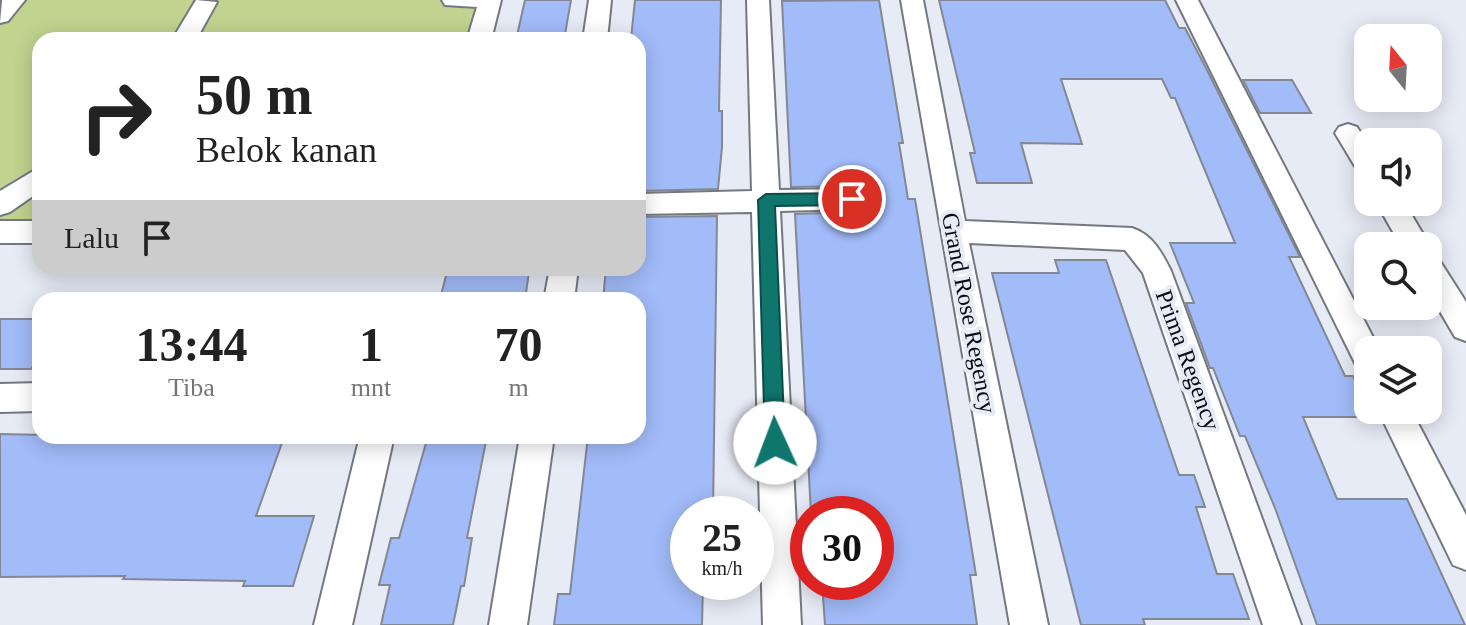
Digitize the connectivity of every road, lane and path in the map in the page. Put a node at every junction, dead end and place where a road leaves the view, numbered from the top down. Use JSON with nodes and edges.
{"nodes":[{"id":1,"x":14,"y":0,"type":"edge"},
{"id":2,"x":453,"y":0,"type":"edge"},
{"id":3,"x":490,"y":0,"type":"edge"},
{"id":4,"x":600,"y":0,"type":"edge"},
{"id":5,"x":758,"y":0,"type":"edge"},
{"id":6,"x":912,"y":0,"type":"edge"},
{"id":7,"x":1187,"y":0,"type":"edge"},
{"id":8,"x":208,"y":1,"type":"edge"},
{"id":9,"x":0,"y":16,"type":"edge"},
{"id":10,"x":189,"y":32,"type":"edge"},
{"id":11,"x":481,"y":32,"type":"edge"},
{"id":12,"x":596,"y":32,"type":"edge"},
{"id":13,"x":1348,"y":133,"type":"dead end"},
{"id":14,"x":1354,"y":143,"type":"edge"},
{"id":15,"x":32,"y":183,"type":"edge"},
{"id":16,"x":852,"y":199,"type":"dead end"},
{"id":17,"x":766,"y":200,"type":"junction"},
{"id":18,"x":646,"y":204,"type":"edge"},
{"id":19,"x":0,"y":205,"type":"edge"},
{"id":20,"x":953,"y":231,"type":"junction"},
{"id":21,"x":0,"y":232,"type":"edge"},
{"id":22,"x":32,"y":232,"type":"edge"},
{"id":23,"x":1442,"y":289,"type":"edge"},
{"id":24,"x":1466,"y":328,"type":"edge"},
{"id":25,"x":1357,"y":336,"type":"edge"},
{"id":26,"x":32,"y":397,"type":"edge"},
{"id":27,"x":0,"y":398,"type":"edge"},
{"id":28,"x":1401,"y":424,"type":"edge"},
{"id":29,"x":375,"y":444,"type":"edge"},
{"id":30,"x":536,"y":444,"type":"edge"},
{"id":31,"x":1466,"y":552,"type":"edge"},
{"id":32,"x":333,"y":625,"type":"edge"},
{"id":33,"x":508,"y":625,"type":"edge"},
{"id":34,"x":782,"y":625,"type":"edge"},
{"id":35,"x":1029,"y":625,"type":"edge"},
{"id":36,"x":1282,"y":625,"type":"edge"}],
"edges":[{"from":1,"to":9,"type":"street"},
{"from":2,"to":3,"type":"street"},
{"from":3,"to":11,"type":"street"},
{"from":4,"to":12,"type":"street"},
{"from":5,"to":17,"type":"street"},
{"from":6,"to":20,"type":"street","name":"Grand Rose Regency"},
{"from":7,"to":25,"type":"street"},
{"from":8,"to":10,"type":"street"},
{"from":13,"to":14,"type":"street"},
{"from":15,"to":19,"type":"street"},
{"from":16,"to":17,"type":"street"},
{"from":17,"to":18,"type":"street"},
{"from":17,"to":34,"type":"street"},
{"from":20,"to":35,"type":"street","name":"Grand Rose Regency"},
{"from":20,"to":36,"type":"street","name":"Prima Regency"},
{"from":21,"to":22,"type":"street"},
{"from":23,"to":24,"type":"street"},
{"from":26,"to":27,"type":"street"},
{"from":28,"to":31,"type":"street"},
{"from":29,"to":32,"type":"street"},
{"from":30,"to":33,"type":"street"}]}
